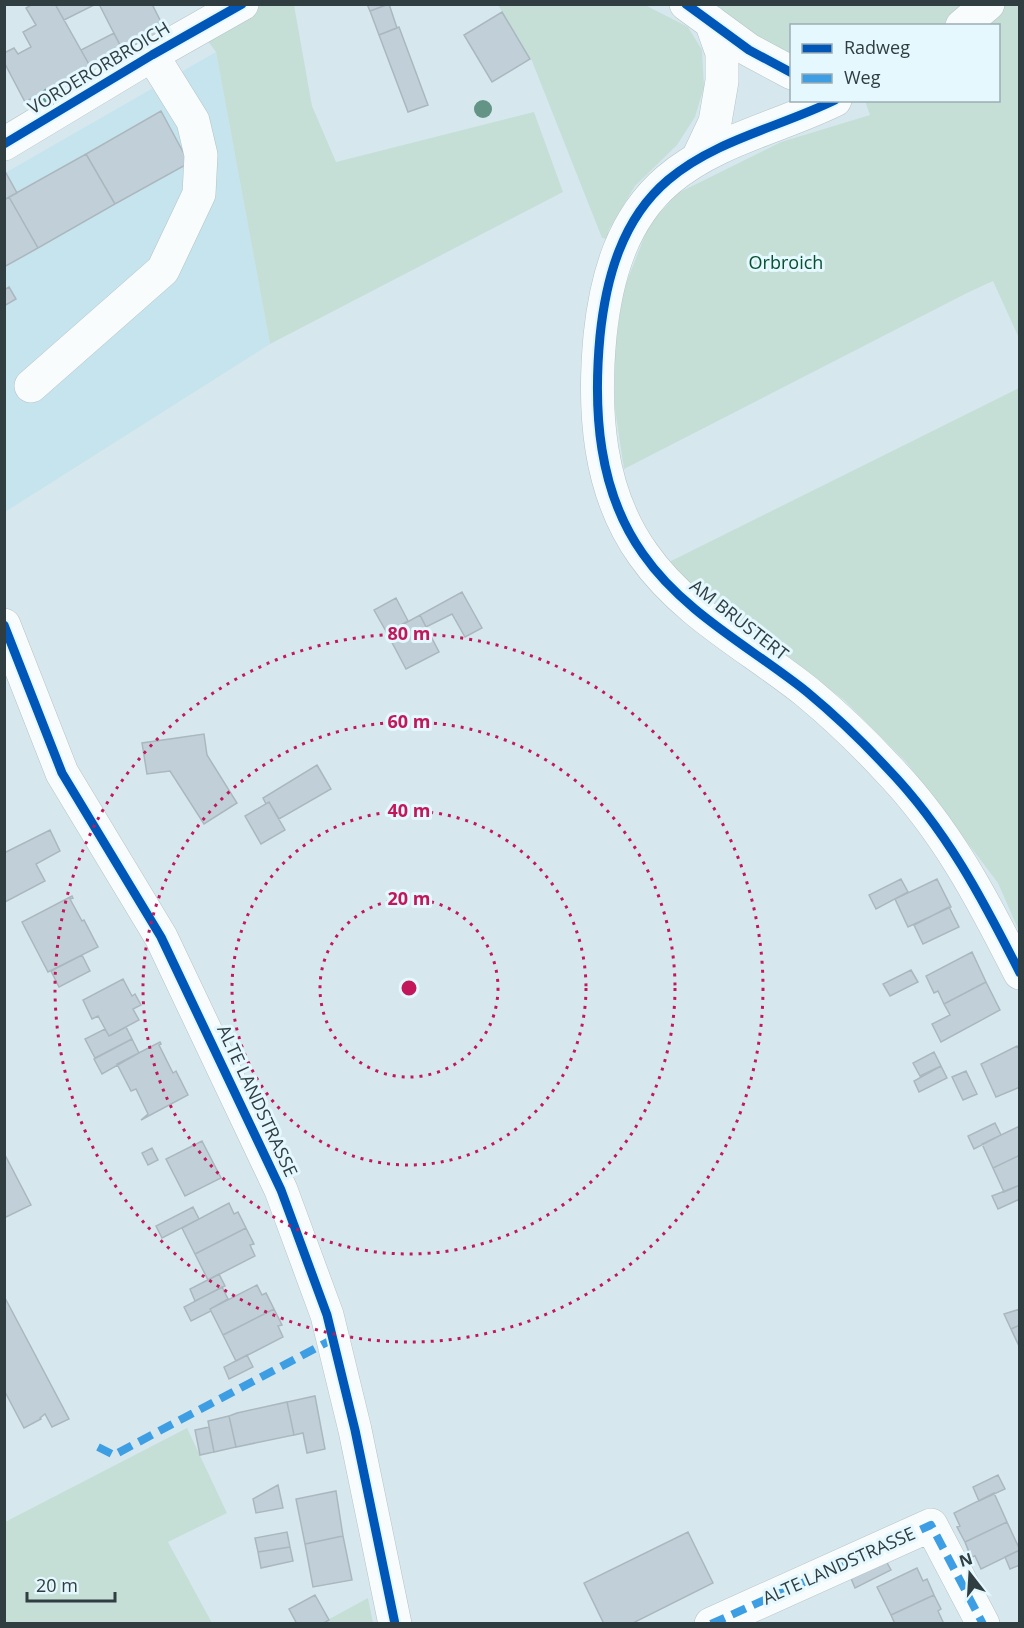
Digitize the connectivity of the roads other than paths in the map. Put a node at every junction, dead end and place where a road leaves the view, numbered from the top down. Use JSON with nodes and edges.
{"nodes":[{"id":1,"x":242,"y":4,"type":"edge"},
{"id":2,"x":988,"y":4,"type":"edge"},
{"id":3,"x":698,"y":13,"type":"edge"},
{"id":4,"x":964,"y":24,"type":"edge"},
{"id":5,"x":152,"y":55,"type":"junction"},
{"id":6,"x":790,"y":72,"type":"edge"},
{"id":7,"x":831,"y":102,"type":"edge"},
{"id":8,"x":4,"y":144,"type":"edge"},
{"id":9,"x":698,"y":158,"type":"junction"},
{"id":10,"x":31,"y":387,"type":"dead end"},
{"id":11,"x":4,"y":625,"type":"edge"},
{"id":12,"x":1020,"y":973,"type":"edge"},
{"id":13,"x":395,"y":1623,"type":"edge"},
{"id":14,"x":711,"y":1623,"type":"edge"},
{"id":15,"x":983,"y":1623,"type":"edge"}],
"edges":[{"from":1,"to":5,"type":"street","name":"VORDERORBROICH"},
{"from":2,"to":4,"type":"street"},
{"from":3,"to":6,"type":"street"},
{"from":3,"to":9,"type":"street"},
{"from":5,"to":8,"type":"street","name":"VORDERORBROICH"},
{"from":5,"to":10,"type":"street"},
{"from":7,"to":9,"type":"street","name":"AM BRUSTERT"},
{"from":9,"to":12,"type":"street","name":"AM BRUSTERT"},
{"from":11,"to":13,"type":"street","name":"ALTE LANDSTRASSE"},
{"from":14,"to":15,"type":"street","name":"ALTE LANDSTRASSE"}]}
